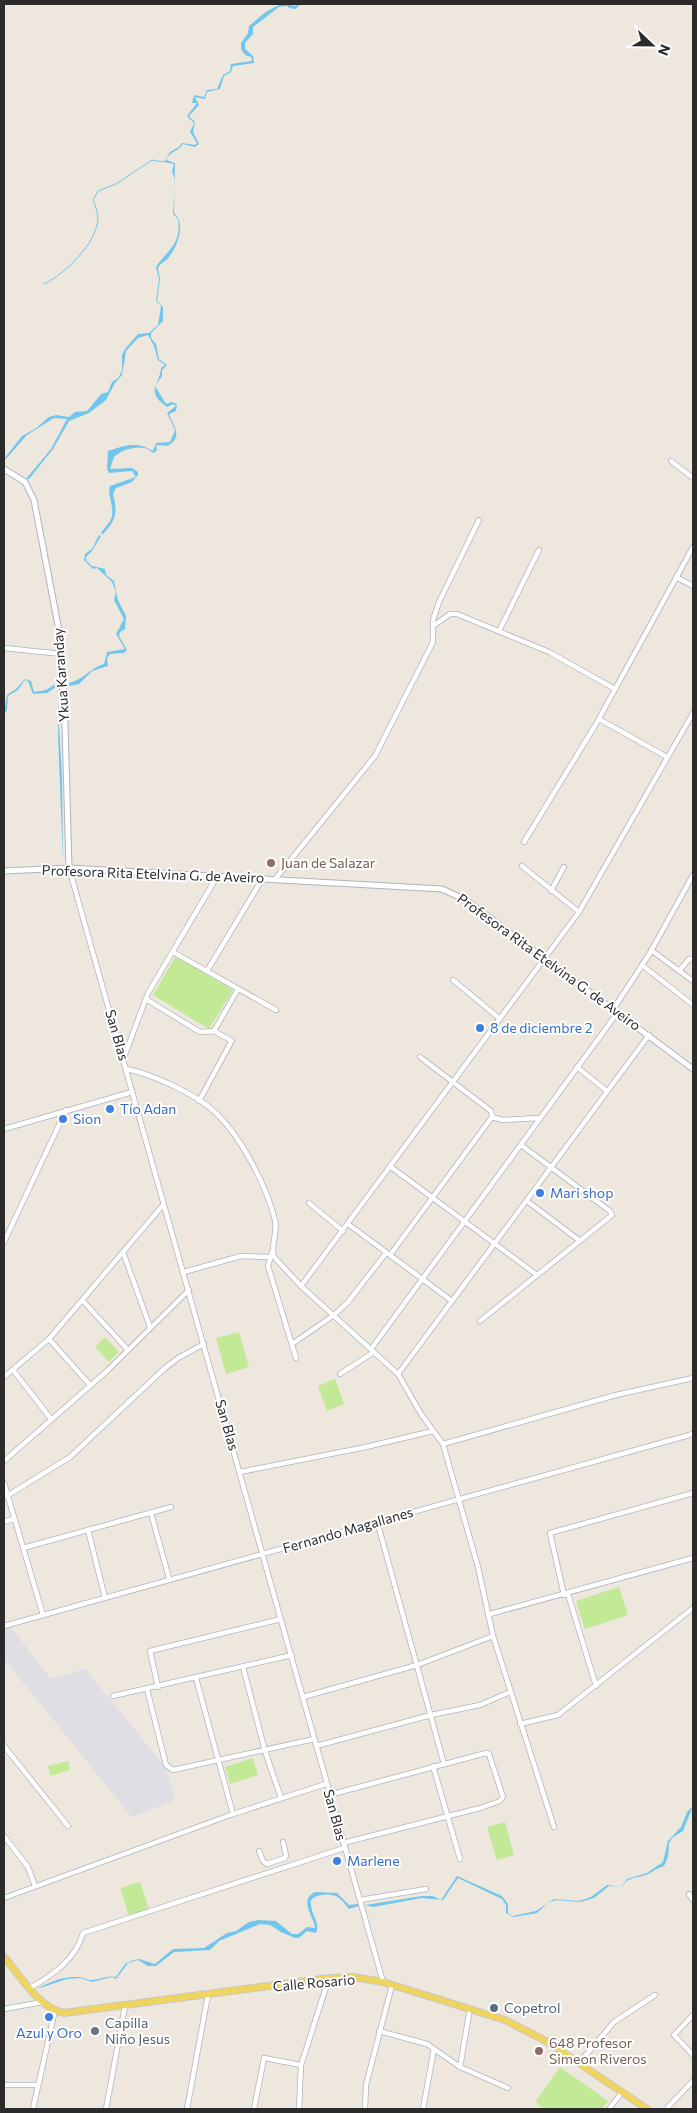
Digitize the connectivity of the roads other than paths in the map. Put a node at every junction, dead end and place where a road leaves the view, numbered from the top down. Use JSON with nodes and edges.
{"nodes":[{"id":1,"x":671,"y":461,"type":"dead end"},
{"id":2,"x":4,"y":469,"type":"edge"},
{"id":3,"x":693,"y":478,"type":"edge"},
{"id":4,"x":479,"y":520,"type":"dead end"},
{"id":5,"x":693,"y":547,"type":"edge"},
{"id":6,"x":539,"y":550,"type":"dead end"},
{"id":7,"x":676,"y":577,"type":"junction"},
{"id":8,"x":693,"y":586,"type":"edge"},
{"id":9,"x":433,"y":626,"type":"junction"},
{"id":10,"x":500,"y":631,"type":"junction"},
{"id":11,"x":4,"y":648,"type":"edge"},
{"id":12,"x":62,"y":654,"type":"junction"},
{"id":13,"x":63,"y":674,"type":"joint"},
{"id":14,"x":615,"y":689,"type":"junction"},
{"id":15,"x":64,"y":690,"type":"joint"},
{"id":16,"x":693,"y":713,"type":"edge"},
{"id":17,"x":599,"y":719,"type":"junction"},
{"id":18,"x":667,"y":757,"type":"junction"},
{"id":19,"x":524,"y":842,"type":"dead end"},
{"id":20,"x":522,"y":866,"type":"dead end"},
{"id":21,"x":564,"y":867,"type":"dead end"},
{"id":22,"x":69,"y":868,"type":"junction"},
{"id":23,"x":4,"y":871,"type":"edge"},
{"id":24,"x":218,"y":875,"type":"junction"},
{"id":25,"x":693,"y":875,"type":"edge"},
{"id":26,"x":263,"y":878,"type":"junction"},
{"id":27,"x":276,"y":878,"type":"junction"},
{"id":28,"x":551,"y":891,"type":"junction"},
{"id":29,"x":579,"y":912,"type":"junction"},
{"id":30,"x":651,"y":950,"type":"junction"},
{"id":31,"x":174,"y":952,"type":"junction"},
{"id":32,"x":546,"y":957,"type":"junction"},
{"id":33,"x":693,"y":959,"type":"edge"},
{"id":34,"x":642,"y":965,"type":"junction"},
{"id":35,"x":207,"y":971,"type":"junction"},
{"id":36,"x":679,"y":971,"type":"junction"},
{"id":37,"x":452,"y":980,"type":"dead end"},
{"id":38,"x":693,"y":981,"type":"edge"},
{"id":39,"x":238,"y":989,"type":"junction"},
{"id":40,"x":146,"y":999,"type":"junction"},
{"id":41,"x":693,"y":1005,"type":"edge"},
{"id":42,"x":276,"y":1010,"type":"dead end"},
{"id":43,"x":616,"y":1010,"type":"junction"},
{"id":44,"x":499,"y":1018,"type":"junction"},
{"id":45,"x":214,"y":1031,"type":"junction"},
{"id":46,"x":649,"y":1035,"type":"junction"},
{"id":47,"x":420,"y":1057,"type":"dead end"},
{"id":48,"x":124,"y":1058,"type":"junction"},
{"id":49,"x":577,"y":1067,"type":"junction"},
{"id":50,"x":127,"y":1069,"type":"junction"},
{"id":51,"x":693,"y":1069,"type":"edge"},
{"id":52,"x":452,"y":1082,"type":"junction"},
{"id":53,"x":607,"y":1091,"type":"junction"},
{"id":54,"x":132,"y":1092,"type":"junction"},
{"id":55,"x":199,"y":1102,"type":"junction"},
{"id":56,"x":66,"y":1110,"type":"junction"},
{"id":57,"x":492,"y":1117,"type":"junction"},
{"id":58,"x":539,"y":1118,"type":"junction"},
{"id":59,"x":4,"y":1129,"type":"edge"},
{"id":60,"x":520,"y":1145,"type":"junction"},
{"id":61,"x":391,"y":1167,"type":"junction"},
{"id":62,"x":551,"y":1168,"type":"junction"},
{"id":63,"x":433,"y":1198,"type":"junction"},
{"id":64,"x":527,"y":1201,"type":"junction"},
{"id":65,"x":309,"y":1203,"type":"dead end"},
{"id":66,"x":163,"y":1204,"type":"junction"},
{"id":67,"x":464,"y":1221,"type":"junction"},
{"id":68,"x":348,"y":1224,"type":"junction"},
{"id":69,"x":343,"y":1230,"type":"junction"},
{"id":70,"x":580,"y":1241,"type":"junction"},
{"id":71,"x":4,"y":1242,"type":"edge"},
{"id":72,"x":496,"y":1244,"type":"junction"},
{"id":73,"x":123,"y":1252,"type":"junction"},
{"id":74,"x":271,"y":1254,"type":"junction"},
{"id":75,"x":388,"y":1254,"type":"junction"},
{"id":76,"x":184,"y":1272,"type":"junction"},
{"id":77,"x":537,"y":1275,"type":"junction"},
{"id":78,"x":422,"y":1278,"type":"junction"},
{"id":79,"x":301,"y":1286,"type":"junction"},
{"id":80,"x":189,"y":1290,"type":"junction"},
{"id":81,"x":83,"y":1301,"type":"junction"},
{"id":82,"x":452,"y":1301,"type":"junction"},
{"id":83,"x":334,"y":1315,"type":"junction"},
{"id":84,"x":480,"y":1321,"type":"dead end"},
{"id":85,"x":150,"y":1328,"type":"junction"},
{"id":86,"x":49,"y":1339,"type":"junction"},
{"id":87,"x":204,"y":1344,"type":"junction"},
{"id":88,"x":292,"y":1344,"type":"junction"},
{"id":89,"x":128,"y":1350,"type":"junction"},
{"id":90,"x":373,"y":1351,"type":"junction"},
{"id":91,"x":296,"y":1358,"type":"dead end"},
{"id":92,"x":13,"y":1370,"type":"junction"},
{"id":93,"x":340,"y":1374,"type":"dead end"},
{"id":94,"x":398,"y":1374,"type":"junction"},
{"id":95,"x":4,"y":1377,"type":"edge"},
{"id":96,"x":693,"y":1378,"type":"edge"},
{"id":97,"x":90,"y":1385,"type":"junction"},
{"id":98,"x":51,"y":1420,"type":"junction"},
{"id":99,"x":433,"y":1431,"type":"junction"},
{"id":100,"x":693,"y":1434,"type":"edge"},
{"id":101,"x":443,"y":1444,"type":"junction"},
{"id":102,"x":4,"y":1461,"type":"edge"},
{"id":103,"x":240,"y":1472,"type":"junction"},
{"id":104,"x":4,"y":1483,"type":"edge"},
{"id":105,"x":693,"y":1493,"type":"edge"},
{"id":106,"x":7,"y":1496,"type":"junction"},
{"id":107,"x":460,"y":1499,"type":"junction"},
{"id":108,"x":171,"y":1507,"type":"dead end"},
{"id":109,"x":151,"y":1513,"type":"junction"},
{"id":110,"x":13,"y":1519,"type":"junction"},
{"id":111,"x":377,"y":1521,"type":"junction"},
{"id":112,"x":4,"y":1522,"type":"edge"},
{"id":113,"x":88,"y":1530,"type":"junction"},
{"id":114,"x":23,"y":1548,"type":"junction"},
{"id":115,"x":262,"y":1554,"type":"junction"},
{"id":116,"x":693,"y":1558,"type":"edge"},
{"id":117,"x":169,"y":1578,"type":"junction"},
{"id":118,"x":566,"y":1594,"type":"junction"},
{"id":119,"x":106,"y":1598,"type":"junction"},
{"id":120,"x":693,"y":1608,"type":"edge"},
{"id":121,"x":490,"y":1614,"type":"junction"},
{"id":122,"x":44,"y":1615,"type":"junction"},
{"id":123,"x":281,"y":1619,"type":"junction"},
{"id":124,"x":4,"y":1626,"type":"edge"},
{"id":125,"x":493,"y":1636,"type":"junction"},
{"id":126,"x":292,"y":1655,"type":"junction"},
{"id":127,"x":417,"y":1665,"type":"junction"},
{"id":128,"x":243,"y":1667,"type":"junction"},
{"id":129,"x":196,"y":1678,"type":"junction"},
{"id":130,"x":158,"y":1686,"type":"junction"},
{"id":131,"x":596,"y":1686,"type":"junction"},
{"id":132,"x":147,"y":1689,"type":"junction"},
{"id":133,"x":510,"y":1692,"type":"junction"},
{"id":134,"x":113,"y":1696,"type":"dead end"},
{"id":135,"x":303,"y":1697,"type":"junction"},
{"id":136,"x":430,"y":1715,"type":"junction"},
{"id":137,"x":520,"y":1724,"type":"junction"},
{"id":138,"x":314,"y":1739,"type":"junction"},
{"id":139,"x":4,"y":1746,"type":"edge"},
{"id":140,"x":316,"y":1746,"type":"junction"},
{"id":141,"x":265,"y":1751,"type":"junction"},
{"id":142,"x":218,"y":1762,"type":"junction"},
{"id":143,"x":444,"y":1764,"type":"junction"},
{"id":144,"x":433,"y":1766,"type":"junction"},
{"id":145,"x":326,"y":1784,"type":"junction"},
{"id":146,"x":329,"y":1795,"type":"junction"},
{"id":147,"x":281,"y":1798,"type":"junction"},
{"id":148,"x":234,"y":1814,"type":"junction"},
{"id":149,"x":448,"y":1816,"type":"junction"},
{"id":150,"x":68,"y":1826,"type":"dead end"},
{"id":151,"x":554,"y":1827,"type":"dead end"},
{"id":152,"x":4,"y":1836,"type":"edge"},
{"id":153,"x":283,"y":1842,"type":"dead end"},
{"id":154,"x":343,"y":1846,"type":"junction"},
{"id":155,"x":259,"y":1851,"type":"dead end"},
{"id":156,"x":460,"y":1859,"type":"dead end"},
{"id":157,"x":276,"y":1862,"type":"junction"},
{"id":158,"x":278,"y":1871,"type":"junction"},
{"id":159,"x":36,"y":1886,"type":"junction"},
{"id":160,"x":426,"y":1889,"type":"dead end"},
{"id":161,"x":689,"y":1894,"type":"dead end"},
{"id":162,"x":4,"y":1898,"type":"edge"},
{"id":163,"x":360,"y":1900,"type":"junction"},
{"id":164,"x":693,"y":1900,"type":"edge"},
{"id":165,"x":4,"y":1957,"type":"edge"},
{"id":166,"x":328,"y":1978,"type":"junction"},
{"id":167,"x":383,"y":1982,"type":"junction"},
{"id":168,"x":392,"y":1985,"type":"junction"},
{"id":169,"x":30,"y":1988,"type":"junction"},
{"id":170,"x":208,"y":1995,"type":"junction"},
{"id":171,"x":655,"y":1995,"type":"dead end"},
{"id":172,"x":43,"y":2002,"type":"junction"},
{"id":173,"x":125,"y":2006,"type":"junction"},
{"id":174,"x":470,"y":2008,"type":"junction"},
{"id":175,"x":4,"y":2009,"type":"edge"},
{"id":176,"x":55,"y":2010,"type":"junction"},
{"id":177,"x":693,"y":2015,"type":"edge"},
{"id":178,"x":380,"y":2031,"type":"junction"},
{"id":179,"x":434,"y":2049,"type":"junction"},
{"id":180,"x":693,"y":2055,"type":"edge"},
{"id":181,"x":578,"y":2063,"type":"junction"},
{"id":182,"x":301,"y":2065,"type":"junction"},
{"id":183,"x":460,"y":2067,"type":"junction"},
{"id":184,"x":693,"y":2081,"type":"edge"},
{"id":185,"x":4,"y":2085,"type":"edge"},
{"id":186,"x":38,"y":2085,"type":"junction"},
{"id":187,"x":508,"y":2088,"type":"dead end"},
{"id":188,"x":622,"y":2092,"type":"junction"},
{"id":189,"x":33,"y":2109,"type":"edge"},
{"id":190,"x":106,"y":2109,"type":"edge"},
{"id":191,"x":187,"y":2109,"type":"edge"},
{"id":192,"x":254,"y":2109,"type":"edge"},
{"id":193,"x":299,"y":2109,"type":"edge"},
{"id":194,"x":364,"y":2109,"type":"edge"},
{"id":195,"x":423,"y":2109,"type":"edge"},
{"id":196,"x":609,"y":2109,"type":"edge"},
{"id":197,"x":648,"y":2109,"type":"edge"},
{"id":198,"x":666,"y":2109,"type":"edge"}],
"edges":[{"from":1,"to":3,"type":"street"},
{"from":2,"to":12,"type":"street","name":"Ykua Karanday"},
{"from":4,"to":9,"type":"street"},
{"from":5,"to":7,"type":"street"},
{"from":6,"to":10,"type":"street"},
{"from":7,"to":8,"type":"street"},
{"from":7,"to":14,"type":"street"},
{"from":9,"to":10,"type":"street"},
{"from":9,"to":27,"type":"street"},
{"from":10,"to":14,"type":"street"},
{"from":11,"to":12,"type":"street"},
{"from":12,"to":13,"type":"street","name":"Ykua Karanday"},
{"from":13,"to":15,"type":"street","name":"Ykua Karanday"},
{"from":14,"to":17,"type":"street"},
{"from":15,"to":22,"type":"street","name":"Ykua Karanday"},
{"from":16,"to":18,"type":"street"},
{"from":17,"to":18,"type":"street"},
{"from":17,"to":19,"type":"street"},
{"from":18,"to":29,"type":"street"},
{"from":20,"to":28,"type":"street"},
{"from":21,"to":28,"type":"street"},
{"from":22,"to":23,"type":"street","name":"Profesora Rita Etelvina G. de Aveiro"},
{"from":22,"to":24,"type":"street","name":"Profesora Rita Etelvina G. de Aveiro"},
{"from":22,"to":48,"type":"street","name":"San Blas"},
{"from":24,"to":26,"type":"street","name":"Profesora Rita Etelvina G. de Aveiro"},
{"from":24,"to":31,"type":"street"},
{"from":25,"to":30,"type":"street"},
{"from":26,"to":27,"type":"street","name":"Profesora Rita Etelvina G. de Aveiro"},
{"from":26,"to":35,"type":"street"},
{"from":27,"to":32,"type":"street","name":"Profesora Rita Etelvina G. de Aveiro"},
{"from":28,"to":29,"type":"street"},
{"from":29,"to":32,"type":"street"},
{"from":30,"to":34,"type":"street"},
{"from":30,"to":36,"type":"street"},
{"from":31,"to":35,"type":"street"},
{"from":31,"to":40,"type":"street"},
{"from":32,"to":43,"type":"street","name":"Profesora Rita Etelvina G. de Aveiro"},
{"from":32,"to":44,"type":"street"},
{"from":33,"to":36,"type":"street"},
{"from":34,"to":41,"type":"street"},
{"from":34,"to":43,"type":"street"},
{"from":35,"to":39,"type":"street"},
{"from":36,"to":38,"type":"street"},
{"from":37,"to":44,"type":"street"},
{"from":39,"to":42,"type":"street"},
{"from":39,"to":45,"type":"street"},
{"from":40,"to":45,"type":"street"},
{"from":40,"to":48,"type":"street"},
{"from":43,"to":46,"type":"street","name":"Profesora Rita Etelvina G. de Aveiro"},
{"from":43,"to":49,"type":"street"},
{"from":44,"to":52,"type":"street"},
{"from":45,"to":55,"type":"street"},
{"from":46,"to":51,"type":"street","name":"Profesora Rita Etelvina G. de Aveiro"},
{"from":46,"to":53,"type":"street"},
{"from":47,"to":52,"type":"street"},
{"from":48,"to":50,"type":"street","name":"San Blas"},
{"from":49,"to":53,"type":"street"},
{"from":49,"to":58,"type":"street"},
{"from":50,"to":54,"type":"street","name":"San Blas"},
{"from":50,"to":55,"type":"street"},
{"from":52,"to":57,"type":"street"},
{"from":52,"to":61,"type":"street"},
{"from":53,"to":62,"type":"street"},
{"from":54,"to":56,"type":"street"},
{"from":54,"to":66,"type":"street","name":"San Blas"},
{"from":55,"to":74,"type":"street"},
{"from":56,"to":59,"type":"street"},
{"from":56,"to":71,"type":"street"},
{"from":57,"to":58,"type":"street"},
{"from":57,"to":63,"type":"street"},
{"from":58,"to":60,"type":"street"},
{"from":60,"to":62,"type":"street"},
{"from":60,"to":67,"type":"street"},
{"from":61,"to":63,"type":"street"},
{"from":61,"to":68,"type":"street"},
{"from":62,"to":64,"type":"street"},
{"from":62,"to":70,"type":"street"},
{"from":63,"to":67,"type":"street"},
{"from":63,"to":75,"type":"street"},
{"from":64,"to":70,"type":"street"},
{"from":64,"to":72,"type":"street"},
{"from":65,"to":69,"type":"street"},
{"from":66,"to":73,"type":"street"},
{"from":66,"to":76,"type":"street","name":"San Blas"},
{"from":67,"to":72,"type":"street"},
{"from":67,"to":78,"type":"street"},
{"from":68,"to":69,"type":"street"},
{"from":68,"to":75,"type":"street"},
{"from":69,"to":79,"type":"street"},
{"from":70,"to":77,"type":"street"},
{"from":72,"to":77,"type":"street"},
{"from":72,"to":82,"type":"street"},
{"from":73,"to":81,"type":"street"},
{"from":73,"to":85,"type":"street"},
{"from":74,"to":76,"type":"street"},
{"from":74,"to":79,"type":"street"},
{"from":74,"to":88,"type":"street"},
{"from":75,"to":78,"type":"street"},
{"from":75,"to":83,"type":"street"},
{"from":76,"to":80,"type":"street","name":"San Blas"},
{"from":77,"to":84,"type":"street"},
{"from":78,"to":82,"type":"street"},
{"from":78,"to":90,"type":"street"},
{"from":79,"to":83,"type":"street"},
{"from":80,"to":85,"type":"street"},
{"from":80,"to":87,"type":"street","name":"San Blas"},
{"from":81,"to":86,"type":"street"},
{"from":81,"to":89,"type":"street"},
{"from":82,"to":94,"type":"street"},
{"from":83,"to":88,"type":"street"},
{"from":83,"to":90,"type":"street"},
{"from":85,"to":89,"type":"street"},
{"from":86,"to":92,"type":"street"},
{"from":86,"to":97,"type":"street"},
{"from":87,"to":103,"type":"street","name":"San Blas"},
{"from":87,"to":106,"type":"street"},
{"from":88,"to":91,"type":"street"},
{"from":89,"to":97,"type":"street"},
{"from":90,"to":93,"type":"street"},
{"from":90,"to":94,"type":"street"},
{"from":92,"to":95,"type":"street"},
{"from":92,"to":98,"type":"street"},
{"from":94,"to":99,"type":"street"},
{"from":96,"to":101,"type":"street"},
{"from":97,"to":98,"type":"street"},
{"from":98,"to":102,"type":"street"},
{"from":99,"to":101,"type":"street"},
{"from":99,"to":103,"type":"street"},
{"from":100,"to":107,"type":"street","name":"Fernando Magallanes"},
{"from":101,"to":107,"type":"street"},
{"from":103,"to":115,"type":"street","name":"San Blas"},
{"from":104,"to":106,"type":"street"},
{"from":105,"to":118,"type":"street"},
{"from":106,"to":110,"type":"street"},
{"from":107,"to":111,"type":"street","name":"Fernando Magallanes"},
{"from":107,"to":121,"type":"street"},
{"from":108,"to":109,"type":"street"},
{"from":109,"to":113,"type":"street"},
{"from":109,"to":117,"type":"street"},
{"from":110,"to":112,"type":"street"},
{"from":110,"to":114,"type":"street"},
{"from":111,"to":115,"type":"street","name":"Fernando Magallanes"},
{"from":111,"to":127,"type":"street"},
{"from":113,"to":114,"type":"street"},
{"from":113,"to":119,"type":"street"},
{"from":114,"to":122,"type":"street"},
{"from":115,"to":117,"type":"street","name":"Fernando Magallanes"},
{"from":115,"to":123,"type":"street","name":"San Blas"},
{"from":116,"to":118,"type":"street"},
{"from":117,"to":119,"type":"street","name":"Fernando Magallanes"},
{"from":118,"to":121,"type":"street"},
{"from":118,"to":131,"type":"street"},
{"from":119,"to":122,"type":"street","name":"Fernando Magallanes"},
{"from":120,"to":131,"type":"street"},
{"from":121,"to":125,"type":"street"},
{"from":122,"to":124,"type":"street","name":"Fernando Magallanes"},
{"from":123,"to":126,"type":"street","name":"San Blas"},
{"from":123,"to":130,"type":"street"},
{"from":125,"to":127,"type":"street"},
{"from":125,"to":133,"type":"street"},
{"from":126,"to":128,"type":"street"},
{"from":126,"to":135,"type":"street","name":"San Blas"},
{"from":127,"to":135,"type":"street"},
{"from":127,"to":136,"type":"street"},
{"from":128,"to":129,"type":"street"},
{"from":128,"to":141,"type":"street"},
{"from":129,"to":130,"type":"street"},
{"from":129,"to":142,"type":"street"},
{"from":130,"to":132,"type":"street"},
{"from":131,"to":137,"type":"street"},
{"from":132,"to":134,"type":"street"},
{"from":132,"to":142,"type":"street"},
{"from":133,"to":136,"type":"street"},
{"from":133,"to":137,"type":"street"},
{"from":135,"to":138,"type":"street","name":"San Blas"},
{"from":136,"to":140,"type":"street"},
{"from":136,"to":143,"type":"street"},
{"from":137,"to":151,"type":"street"},
{"from":138,"to":140,"type":"street","name":"San Blas"},
{"from":138,"to":141,"type":"street"},
{"from":139,"to":150,"type":"street"},
{"from":140,"to":145,"type":"street","name":"San Blas"},
{"from":141,"to":142,"type":"street"},
{"from":141,"to":147,"type":"street"},
{"from":142,"to":148,"type":"street"},
{"from":143,"to":144,"type":"street"},
{"from":143,"to":149,"type":"street"},
{"from":144,"to":146,"type":"street"},
{"from":144,"to":149,"type":"street"},
{"from":145,"to":146,"type":"street","name":"San Blas"},
{"from":145,"to":147,"type":"street"},
{"from":146,"to":154,"type":"street","name":"San Blas"},
{"from":147,"to":148,"type":"street"},
{"from":148,"to":159,"type":"street"},
{"from":149,"to":154,"type":"street"},
{"from":149,"to":156,"type":"street"},
{"from":152,"to":159,"type":"street"},
{"from":153,"to":157,"type":"street"},
{"from":154,"to":158,"type":"street"},
{"from":154,"to":163,"type":"street","name":"San Blas"},
{"from":155,"to":157,"type":"street"},
{"from":157,"to":158,"type":"street"},
{"from":158,"to":169,"type":"street"},
{"from":159,"to":162,"type":"street"},
{"from":160,"to":163,"type":"street"},
{"from":161,"to":164,"type":"street"},
{"from":163,"to":167,"type":"street","name":"San Blas"},
{"from":165,"to":169,"type":"main road"},
{"from":166,"to":167,"type":"main road","name":"Calle Rosario"},
{"from":166,"to":170,"type":"main road","name":"Calle Rosario"},
{"from":166,"to":182,"type":"street"},
{"from":167,"to":168,"type":"main road","name":"Calle Rosario"},
{"from":168,"to":174,"type":"main road","name":"Calle Rosario"},
{"from":168,"to":178,"type":"street"},
{"from":169,"to":172,"type":"main road"},
{"from":170,"to":173,"type":"main road","name":"Calle Rosario"},
{"from":170,"to":191,"type":"street"},
{"from":171,"to":181,"type":"street"},
{"from":172,"to":175,"type":"street"},
{"from":172,"to":176,"type":"main road"},
{"from":173,"to":176,"type":"main road","name":"Calle Rosario"},
{"from":173,"to":190,"type":"street"},
{"from":174,"to":181,"type":"main road","name":"Calle Rosario"},
{"from":174,"to":183,"type":"street"},
{"from":176,"to":186,"type":"street"},
{"from":177,"to":180,"type":"street"},
{"from":178,"to":179,"type":"street"},
{"from":178,"to":194,"type":"street"},
{"from":179,"to":183,"type":"street"},
{"from":179,"to":195,"type":"street"},
{"from":181,"to":188,"type":"main road","name":"Calle Rosario"},
{"from":182,"to":192,"type":"street"},
{"from":182,"to":193,"type":"street"},
{"from":183,"to":187,"type":"street"},
{"from":184,"to":198,"type":"street"},
{"from":185,"to":186,"type":"street"},
{"from":186,"to":189,"type":"street"},
{"from":188,"to":196,"type":"street"},
{"from":188,"to":197,"type":"main road","name":"Calle Rosario"}]}
